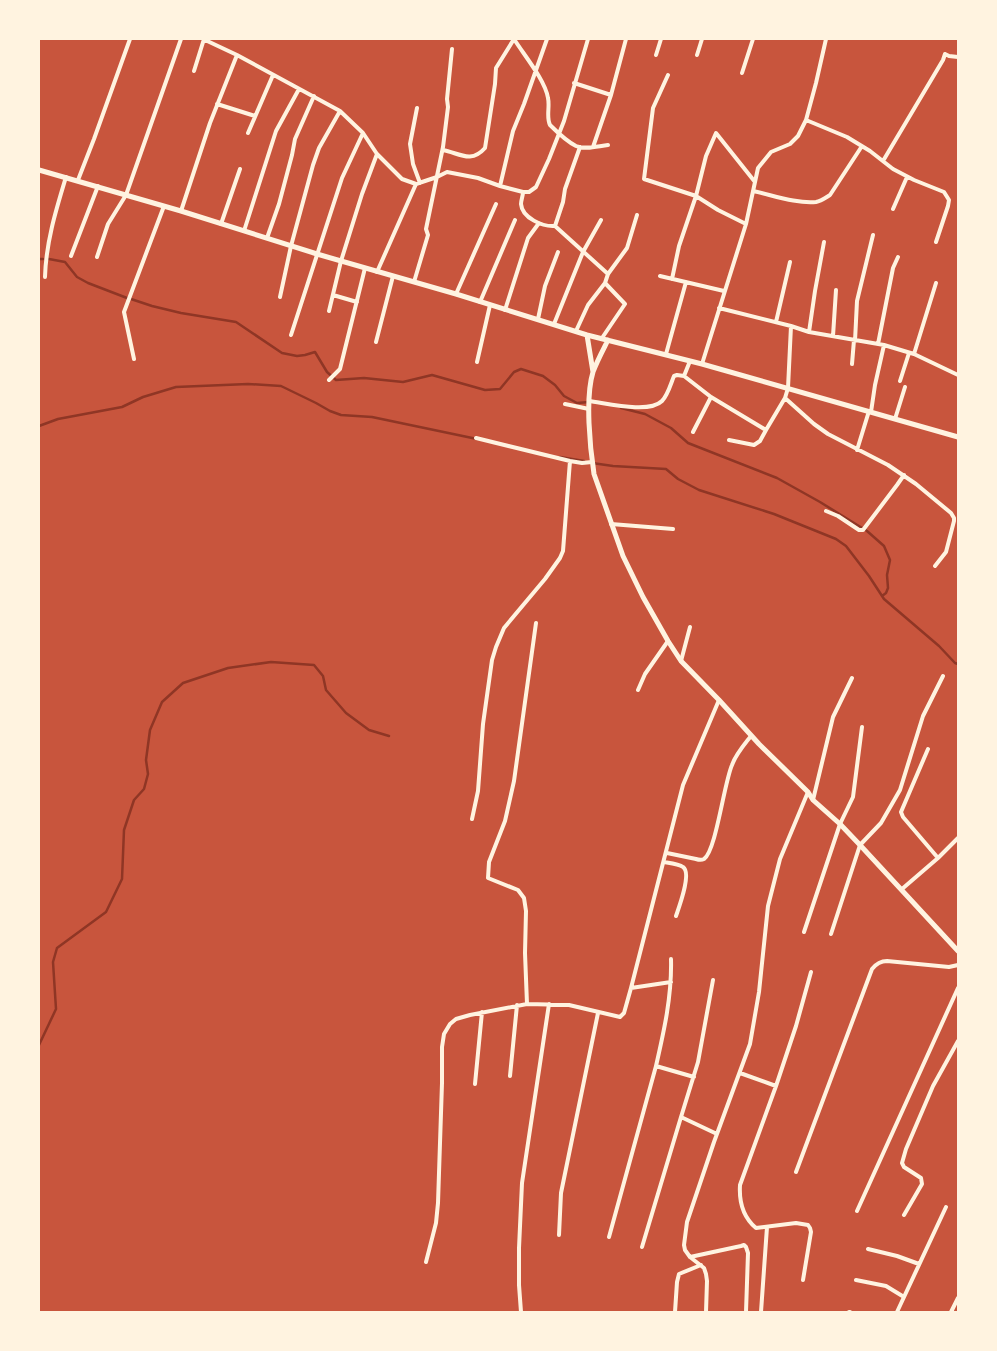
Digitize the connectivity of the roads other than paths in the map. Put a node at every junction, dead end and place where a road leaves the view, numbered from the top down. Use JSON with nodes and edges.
{"nodes":[{"id":1,"x":130,"y":39,"type":"edge"},
{"id":2,"x":181,"y":39,"type":"edge"},
{"id":3,"x":203,"y":39,"type":"edge"},
{"id":4,"x":547,"y":39,"type":"edge"},
{"id":5,"x":588,"y":39,"type":"edge"},
{"id":6,"x":626,"y":39,"type":"edge"},
{"id":7,"x":662,"y":39,"type":"edge"},
{"id":8,"x":702,"y":39,"type":"edge"},
{"id":9,"x":753,"y":39,"type":"edge"},
{"id":10,"x":826,"y":39,"type":"edge"},
{"id":11,"x":452,"y":49,"type":"dead end"},
{"id":12,"x":237,"y":55,"type":"junction"},
{"id":13,"x":656,"y":55,"type":"dead end"},
{"id":14,"x":698,"y":55,"type":"dead end"},
{"id":15,"x":958,"y":56,"type":"edge"},
{"id":16,"x":194,"y":71,"type":"dead end"},
{"id":17,"x":536,"y":72,"type":"junction"},
{"id":18,"x":742,"y":73,"type":"dead end"},
{"id":19,"x":273,"y":74,"type":"junction"},
{"id":20,"x":668,"y":75,"type":"dead end"},
{"id":21,"x":574,"y":84,"type":"junction"},
{"id":22,"x":299,"y":89,"type":"junction"},
{"id":23,"x":611,"y":95,"type":"junction"},
{"id":24,"x":314,"y":96,"type":"junction"},
{"id":25,"x":217,"y":104,"type":"junction"},
{"id":26,"x":417,"y":108,"type":"dead end"},
{"id":27,"x":340,"y":111,"type":"junction"},
{"id":28,"x":255,"y":116,"type":"junction"},
{"id":29,"x":806,"y":120,"type":"junction"},
{"id":30,"x":248,"y":133,"type":"dead end"},
{"id":31,"x":363,"y":133,"type":"junction"},
{"id":32,"x":559,"y":133,"type":"junction"},
{"id":33,"x":608,"y":144,"type":"dead end"},
{"id":34,"x":862,"y":146,"type":"junction"},
{"id":35,"x":580,"y":147,"type":"junction"},
{"id":36,"x":593,"y":147,"type":"junction"},
{"id":37,"x":443,"y":150,"type":"junction"},
{"id":38,"x":377,"y":154,"type":"junction"},
{"id":39,"x":883,"y":161,"type":"junction"},
{"id":40,"x":240,"y":169,"type":"dead end"},
{"id":41,"x":39,"y":170,"type":"edge"},
{"id":42,"x":66,"y":177,"type":"junction"},
{"id":43,"x":437,"y":177,"type":"junction"},
{"id":44,"x":908,"y":177,"type":"junction"},
{"id":45,"x":78,"y":180,"type":"junction"},
{"id":46,"x":755,"y":182,"type":"junction"},
{"id":47,"x":418,"y":184,"type":"junction"},
{"id":48,"x":98,"y":186,"type":"junction"},
{"id":49,"x":500,"y":186,"type":"junction"},
{"id":50,"x":753,"y":191,"type":"junction"},
{"id":51,"x":524,"y":192,"type":"junction"},
{"id":52,"x":126,"y":195,"type":"junction"},
{"id":53,"x":696,"y":196,"type":"junction"},
{"id":54,"x":496,"y":204,"type":"dead end"},
{"id":55,"x":164,"y":206,"type":"junction"},
{"id":56,"x":893,"y":209,"type":"dead end"},
{"id":57,"x":181,"y":211,"type":"junction"},
{"id":58,"x":637,"y":215,"type":"dead end"},
{"id":59,"x":515,"y":220,"type":"dead end"},
{"id":60,"x":601,"y":220,"type":"dead end"},
{"id":61,"x":221,"y":224,"type":"junction"},
{"id":62,"x":746,"y":224,"type":"junction"},
{"id":63,"x":537,"y":225,"type":"junction"},
{"id":64,"x":555,"y":226,"type":"junction"},
{"id":65,"x":244,"y":231,"type":"junction"},
{"id":66,"x":873,"y":235,"type":"dead end"},
{"id":67,"x":267,"y":238,"type":"junction"},
{"id":68,"x":824,"y":242,"type":"dead end"},
{"id":69,"x":936,"y":242,"type":"dead end"},
{"id":70,"x":291,"y":246,"type":"junction"},
{"id":71,"x":558,"y":252,"type":"dead end"},
{"id":72,"x":583,"y":252,"type":"junction"},
{"id":73,"x":317,"y":254,"type":"junction"},
{"id":74,"x":71,"y":256,"type":"dead end"},
{"id":75,"x":97,"y":257,"type":"dead end"},
{"id":76,"x":898,"y":257,"type":"dead end"},
{"id":77,"x":39,"y":258,"type":"edge"},
{"id":78,"x":46,"y":258,"type":"junction"},
{"id":79,"x":341,"y":261,"type":"junction"},
{"id":80,"x":790,"y":262,"type":"dead end"},
{"id":81,"x":365,"y":268,"type":"junction"},
{"id":82,"x":377,"y":272,"type":"junction"},
{"id":83,"x":393,"y":276,"type":"junction"},
{"id":84,"x":660,"y":276,"type":"dead end"},
{"id":85,"x":45,"y":277,"type":"dead end"},
{"id":86,"x":607,"y":279,"type":"junction"},
{"id":87,"x":672,"y":279,"type":"junction"},
{"id":88,"x":414,"y":282,"type":"junction"},
{"id":89,"x":686,"y":282,"type":"junction"},
{"id":90,"x":936,"y":283,"type":"dead end"},
{"id":91,"x":836,"y":290,"type":"dead end"},
{"id":92,"x":724,"y":292,"type":"junction"},
{"id":93,"x":456,"y":294,"type":"junction"},
{"id":94,"x":280,"y":296,"type":"dead end"},
{"id":95,"x":333,"y":296,"type":"junction"},
{"id":96,"x":356,"y":302,"type":"junction"},
{"id":97,"x":480,"y":302,"type":"junction"},
{"id":98,"x":490,"y":305,"type":"junction"},
{"id":99,"x":719,"y":308,"type":"junction"},
{"id":100,"x":506,"y":310,"type":"junction"},
{"id":101,"x":329,"y":311,"type":"dead end"},
{"id":102,"x":538,"y":319,"type":"junction"},
{"id":103,"x":776,"y":322,"type":"junction"},
{"id":104,"x":554,"y":324,"type":"junction"},
{"id":105,"x":791,"y":326,"type":"junction"},
{"id":106,"x":576,"y":331,"type":"junction"},
{"id":107,"x":809,"y":332,"type":"junction"},
{"id":108,"x":291,"y":335,"type":"dead end"},
{"id":109,"x":587,"y":335,"type":"junction"},
{"id":110,"x":832,"y":336,"type":"junction"},
{"id":111,"x":605,"y":339,"type":"junction"},
{"id":112,"x":855,"y":340,"type":"junction"},
{"id":113,"x":376,"y":342,"type":"dead end"},
{"id":114,"x":878,"y":344,"type":"junction"},
{"id":115,"x":884,"y":345,"type":"junction"},
{"id":116,"x":666,"y":354,"type":"junction"},
{"id":117,"x":912,"y":354,"type":"junction"},
{"id":118,"x":134,"y":359,"type":"dead end"},
{"id":119,"x":690,"y":360,"type":"junction"},
{"id":120,"x":477,"y":362,"type":"dead end"},
{"id":121,"x":702,"y":364,"type":"junction"},
{"id":122,"x":852,"y":364,"type":"dead end"},
{"id":123,"x":593,"y":373,"type":"junction"},
{"id":124,"x":958,"y":375,"type":"edge"},
{"id":125,"x":684,"y":376,"type":"junction"},
{"id":126,"x":329,"y":380,"type":"dead end"},
{"id":127,"x":900,"y":381,"type":"dead end"},
{"id":128,"x":905,"y":387,"type":"dead end"},
{"id":129,"x":788,"y":388,"type":"junction"},
{"id":130,"x":711,"y":397,"type":"junction"},
{"id":131,"x":785,"y":398,"type":"junction"},
{"id":132,"x":589,"y":401,"type":"junction"},
{"id":133,"x":565,"y":404,"type":"dead end"},
{"id":134,"x":589,"y":409,"type":"junction"},
{"id":135,"x":870,"y":412,"type":"junction"},
{"id":136,"x":895,"y":419,"type":"junction"},
{"id":137,"x":766,"y":430,"type":"junction"},
{"id":138,"x":693,"y":432,"type":"dead end"},
{"id":139,"x":958,"y":437,"type":"edge"},
{"id":140,"x":476,"y":438,"type":"dead end"},
{"id":141,"x":729,"y":440,"type":"dead end"},
{"id":142,"x":857,"y":450,"type":"junction"},
{"id":143,"x":570,"y":460,"type":"junction"},
{"id":144,"x":592,"y":463,"type":"junction"},
{"id":145,"x":904,"y":475,"type":"junction"},
{"id":146,"x":826,"y":510,"type":"dead end"},
{"id":147,"x":611,"y":524,"type":"junction"},
{"id":148,"x":674,"y":530,"type":"dead end"},
{"id":149,"x":935,"y":566,"type":"dead end"},
{"id":150,"x":536,"y":623,"type":"dead end"},
{"id":151,"x":690,"y":627,"type":"dead end"},
{"id":152,"x":668,"y":641,"type":"junction"},
{"id":153,"x":681,"y":661,"type":"junction"},
{"id":154,"x":942,"y":676,"type":"dead end"},
{"id":155,"x":852,"y":678,"type":"dead end"},
{"id":156,"x":638,"y":690,"type":"dead end"},
{"id":157,"x":720,"y":700,"type":"junction"},
{"id":158,"x":862,"y":728,"type":"dead end"},
{"id":159,"x":752,"y":736,"type":"junction"},
{"id":160,"x":928,"y":749,"type":"dead end"},
{"id":161,"x":808,"y":792,"type":"junction"},
{"id":162,"x":814,"y":800,"type":"junction"},
{"id":163,"x":472,"y":820,"type":"dead end"},
{"id":164,"x":840,"y":824,"type":"junction"},
{"id":165,"x":958,"y":838,"type":"edge"},
{"id":166,"x":860,"y":845,"type":"junction"},
{"id":167,"x":667,"y":852,"type":"junction"},
{"id":168,"x":938,"y":858,"type":"junction"},
{"id":169,"x":664,"y":862,"type":"junction"},
{"id":170,"x":902,"y":889,"type":"junction"},
{"id":171,"x":676,"y":916,"type":"dead end"},
{"id":172,"x":804,"y":932,"type":"dead end"},
{"id":173,"x":832,"y":934,"type":"dead end"},
{"id":174,"x":958,"y":952,"type":"edge"},
{"id":175,"x":672,"y":959,"type":"dead end"},
{"id":176,"x":958,"y":965,"type":"edge"},
{"id":177,"x":811,"y":972,"type":"dead end"},
{"id":178,"x":713,"y":980,"type":"dead end"},
{"id":179,"x":671,"y":982,"type":"junction"},
{"id":180,"x":631,"y":988,"type":"junction"},
{"id":181,"x":958,"y":988,"type":"edge"},
{"id":182,"x":526,"y":1004,"type":"junction"},
{"id":183,"x":549,"y":1004,"type":"junction"},
{"id":184,"x":517,"y":1005,"type":"junction"},
{"id":185,"x":482,"y":1012,"type":"junction"},
{"id":186,"x":598,"y":1013,"type":"junction"},
{"id":187,"x":958,"y":1041,"type":"edge"},
{"id":188,"x":656,"y":1066,"type":"junction"},
{"id":189,"x":740,"y":1073,"type":"junction"},
{"id":190,"x":510,"y":1076,"type":"dead end"},
{"id":191,"x":694,"y":1077,"type":"junction"},
{"id":192,"x":475,"y":1084,"type":"dead end"},
{"id":193,"x":776,"y":1086,"type":"junction"},
{"id":194,"x":681,"y":1117,"type":"junction"},
{"id":195,"x":717,"y":1134,"type":"junction"},
{"id":196,"x":796,"y":1172,"type":"dead end"},
{"id":197,"x":946,"y":1207,"type":"dead end"},
{"id":198,"x":856,"y":1211,"type":"dead end"},
{"id":199,"x":904,"y":1216,"type":"dead end"},
{"id":200,"x":767,"y":1227,"type":"junction"},
{"id":201,"x":558,"y":1235,"type":"dead end"},
{"id":202,"x":609,"y":1237,"type":"dead end"},
{"id":203,"x":642,"y":1247,"type":"dead end"},
{"id":204,"x":868,"y":1249,"type":"dead end"},
{"id":205,"x":690,"y":1257,"type":"junction"},
{"id":206,"x":426,"y":1262,"type":"dead end"},
{"id":207,"x":919,"y":1264,"type":"junction"},
{"id":208,"x":701,"y":1265,"type":"junction"},
{"id":209,"x":803,"y":1280,"type":"dead end"},
{"id":210,"x":856,"y":1280,"type":"dead end"},
{"id":211,"x":904,"y":1297,"type":"junction"},
{"id":212,"x":958,"y":1298,"type":"edge"},
{"id":213,"x":521,"y":1312,"type":"edge"},
{"id":214,"x":675,"y":1312,"type":"edge"},
{"id":215,"x":706,"y":1312,"type":"edge"},
{"id":216,"x":746,"y":1312,"type":"edge"},
{"id":217,"x":761,"y":1312,"type":"edge"},
{"id":218,"x":897,"y":1312,"type":"edge"},
{"id":219,"x":951,"y":1312,"type":"edge"}],
"edges":[{"from":1,"to":45,"type":"street"},
{"from":2,"to":52,"type":"street"},
{"from":3,"to":12,"type":"street"},
{"from":3,"to":16,"type":"street"},
{"from":4,"to":17,"type":"street"},
{"from":5,"to":21,"type":"street"},
{"from":6,"to":23,"type":"street"},
{"from":7,"to":13,"type":"street"},
{"from":8,"to":14,"type":"street"},
{"from":9,"to":18,"type":"street"},
{"from":10,"to":29,"type":"street"},
{"from":11,"to":37,"type":"street"},
{"from":12,"to":19,"type":"street"},
{"from":12,"to":25,"type":"street"},
{"from":15,"to":39,"type":"street"},
{"from":17,"to":32,"type":"street"},
{"from":17,"to":37,"type":"street"},
{"from":17,"to":49,"type":"street"},
{"from":19,"to":22,"type":"street"},
{"from":19,"to":28,"type":"street"},
{"from":20,"to":53,"type":"street"},
{"from":21,"to":23,"type":"street"},
{"from":21,"to":32,"type":"street"},
{"from":22,"to":24,"type":"street"},
{"from":22,"to":65,"type":"street"},
{"from":23,"to":36,"type":"street"},
{"from":24,"to":27,"type":"street"},
{"from":24,"to":67,"type":"street"},
{"from":25,"to":28,"type":"street"},
{"from":25,"to":57,"type":"street"},
{"from":26,"to":47,"type":"street"},
{"from":27,"to":31,"type":"street"},
{"from":27,"to":70,"type":"street"},
{"from":28,"to":30,"type":"street"},
{"from":29,"to":34,"type":"street"},
{"from":29,"to":46,"type":"street"},
{"from":31,"to":38,"type":"street"},
{"from":31,"to":73,"type":"street"},
{"from":32,"to":35,"type":"street"},
{"from":32,"to":51,"type":"street"},
{"from":33,"to":36,"type":"street"},
{"from":34,"to":39,"type":"street"},
{"from":34,"to":50,"type":"street"},
{"from":35,"to":36,"type":"street"},
{"from":35,"to":64,"type":"street"},
{"from":37,"to":43,"type":"street"},
{"from":38,"to":47,"type":"street"},
{"from":38,"to":79,"type":"street"},
{"from":39,"to":44,"type":"street"},
{"from":40,"to":61,"type":"street"},
{"from":41,"to":42,"type":"street"},
{"from":42,"to":45,"type":"street"},
{"from":42,"to":78,"type":"street"},
{"from":43,"to":47,"type":"street"},
{"from":43,"to":49,"type":"street"},
{"from":43,"to":88,"type":"street"},
{"from":44,"to":56,"type":"street"},
{"from":44,"to":69,"type":"street"},
{"from":45,"to":48,"type":"street"},
{"from":46,"to":50,"type":"street"},
{"from":46,"to":53,"type":"street"},
{"from":47,"to":82,"type":"street"},
{"from":48,"to":52,"type":"street"},
{"from":48,"to":74,"type":"street"},
{"from":49,"to":51,"type":"street"},
{"from":50,"to":62,"type":"street"},
{"from":51,"to":63,"type":"street"},
{"from":52,"to":55,"type":"street"},
{"from":52,"to":75,"type":"street"},
{"from":53,"to":62,"type":"street"},
{"from":53,"to":87,"type":"street"},
{"from":54,"to":93,"type":"street"},
{"from":55,"to":57,"type":"street"},
{"from":55,"to":118,"type":"street"},
{"from":57,"to":61,"type":"street"},
{"from":58,"to":86,"type":"street"},
{"from":59,"to":97,"type":"street"},
{"from":60,"to":72,"type":"street"},
{"from":61,"to":65,"type":"street"},
{"from":62,"to":92,"type":"street"},
{"from":63,"to":64,"type":"street"},
{"from":63,"to":100,"type":"street"},
{"from":64,"to":72,"type":"street"},
{"from":65,"to":67,"type":"street"},
{"from":66,"to":112,"type":"street"},
{"from":67,"to":70,"type":"street"},
{"from":68,"to":107,"type":"street"},
{"from":70,"to":73,"type":"street"},
{"from":70,"to":94,"type":"street"},
{"from":71,"to":102,"type":"street"},
{"from":72,"to":86,"type":"street"},
{"from":72,"to":104,"type":"street"},
{"from":73,"to":79,"type":"street"},
{"from":73,"to":108,"type":"street"},
{"from":76,"to":114,"type":"street"},
{"from":77,"to":78,"type":"street"},
{"from":78,"to":85,"type":"street"},
{"from":79,"to":81,"type":"street"},
{"from":79,"to":95,"type":"street"},
{"from":80,"to":103,"type":"street"},
{"from":81,"to":82,"type":"street"},
{"from":81,"to":96,"type":"street"},
{"from":82,"to":83,"type":"street"},
{"from":83,"to":88,"type":"street"},
{"from":83,"to":113,"type":"street"},
{"from":84,"to":87,"type":"street"},
{"from":86,"to":106,"type":"street"},
{"from":86,"to":111,"type":"street"},
{"from":87,"to":89,"type":"street"},
{"from":88,"to":93,"type":"street"},
{"from":89,"to":92,"type":"street"},
{"from":89,"to":116,"type":"street"},
{"from":90,"to":117,"type":"street"},
{"from":91,"to":110,"type":"street"},
{"from":92,"to":99,"type":"street"},
{"from":93,"to":97,"type":"street"},
{"from":95,"to":96,"type":"street"},
{"from":95,"to":101,"type":"street"},
{"from":96,"to":126,"type":"street"},
{"from":97,"to":98,"type":"street"},
{"from":98,"to":100,"type":"street"},
{"from":98,"to":120,"type":"street"},
{"from":99,"to":103,"type":"street"},
{"from":99,"to":121,"type":"street"},
{"from":100,"to":102,"type":"street"},
{"from":102,"to":104,"type":"street"},
{"from":103,"to":105,"type":"street"},
{"from":104,"to":106,"type":"street"},
{"from":105,"to":107,"type":"street"},
{"from":105,"to":129,"type":"street"},
{"from":106,"to":109,"type":"street"},
{"from":107,"to":110,"type":"street"},
{"from":109,"to":111,"type":"street"},
{"from":109,"to":123,"type":"street"},
{"from":110,"to":112,"type":"street"},
{"from":111,"to":116,"type":"street"},
{"from":111,"to":123,"type":"street"},
{"from":112,"to":114,"type":"street"},
{"from":112,"to":122,"type":"street"},
{"from":114,"to":115,"type":"street"},
{"from":115,"to":117,"type":"street"},
{"from":115,"to":135,"type":"street"},
{"from":116,"to":119,"type":"street"},
{"from":117,"to":124,"type":"street"},
{"from":117,"to":127,"type":"street"},
{"from":119,"to":121,"type":"street"},
{"from":119,"to":125,"type":"street"},
{"from":121,"to":129,"type":"street"},
{"from":123,"to":132,"type":"street"},
{"from":125,"to":130,"type":"street"},
{"from":125,"to":132,"type":"street"},
{"from":128,"to":136,"type":"street"},
{"from":129,"to":131,"type":"street"},
{"from":129,"to":135,"type":"street"},
{"from":130,"to":137,"type":"street"},
{"from":130,"to":138,"type":"street"},
{"from":131,"to":137,"type":"street"},
{"from":131,"to":142,"type":"street"},
{"from":132,"to":134,"type":"street"},
{"from":133,"to":134,"type":"street"},
{"from":134,"to":144,"type":"street"},
{"from":135,"to":136,"type":"street"},
{"from":135,"to":142,"type":"street"},
{"from":136,"to":139,"type":"street"},
{"from":137,"to":141,"type":"street"},
{"from":140,"to":143,"type":"street"},
{"from":142,"to":145,"type":"street"},
{"from":143,"to":144,"type":"street"},
{"from":143,"to":163,"type":"street"},
{"from":144,"to":147,"type":"street"},
{"from":145,"to":146,"type":"street"},
{"from":145,"to":149,"type":"street"},
{"from":147,"to":148,"type":"street"},
{"from":147,"to":152,"type":"street"},
{"from":150,"to":182,"type":"street"},
{"from":151,"to":153,"type":"street"},
{"from":152,"to":153,"type":"street"},
{"from":152,"to":156,"type":"street"},
{"from":153,"to":157,"type":"street"},
{"from":154,"to":166,"type":"street"},
{"from":155,"to":162,"type":"street"},
{"from":157,"to":159,"type":"street"},
{"from":157,"to":167,"type":"street"},
{"from":158,"to":164,"type":"street"},
{"from":159,"to":161,"type":"street"},
{"from":159,"to":167,"type":"street"},
{"from":160,"to":168,"type":"street"},
{"from":161,"to":162,"type":"street"},
{"from":161,"to":189,"type":"street"},
{"from":162,"to":164,"type":"street"},
{"from":164,"to":166,"type":"street"},
{"from":164,"to":172,"type":"street"},
{"from":165,"to":168,"type":"street"},
{"from":166,"to":170,"type":"street"},
{"from":166,"to":173,"type":"street"},
{"from":167,"to":169,"type":"street"},
{"from":168,"to":170,"type":"street"},
{"from":169,"to":171,"type":"street"},
{"from":169,"to":180,"type":"street"},
{"from":170,"to":174,"type":"street"},
{"from":175,"to":179,"type":"street"},
{"from":176,"to":196,"type":"street"},
{"from":177,"to":193,"type":"street"},
{"from":178,"to":191,"type":"street"},
{"from":179,"to":180,"type":"street"},
{"from":179,"to":188,"type":"street"},
{"from":180,"to":186,"type":"street"},
{"from":181,"to":198,"type":"street"},
{"from":182,"to":183,"type":"street"},
{"from":182,"to":184,"type":"street"},
{"from":183,"to":186,"type":"street"},
{"from":183,"to":213,"type":"street"},
{"from":184,"to":185,"type":"street"},
{"from":184,"to":190,"type":"street"},
{"from":185,"to":192,"type":"street"},
{"from":185,"to":206,"type":"street"},
{"from":186,"to":201,"type":"street"},
{"from":187,"to":199,"type":"street"},
{"from":188,"to":191,"type":"street"},
{"from":188,"to":202,"type":"street"},
{"from":189,"to":193,"type":"street"},
{"from":189,"to":195,"type":"street"},
{"from":191,"to":194,"type":"street"},
{"from":193,"to":200,"type":"street"},
{"from":194,"to":195,"type":"street"},
{"from":194,"to":203,"type":"street"},
{"from":195,"to":205,"type":"street"},
{"from":197,"to":207,"type":"street"},
{"from":200,"to":209,"type":"street"},
{"from":200,"to":217,"type":"street"},
{"from":204,"to":207,"type":"street"},
{"from":205,"to":208,"type":"street"},
{"from":205,"to":216,"type":"street"},
{"from":207,"to":211,"type":"street"},
{"from":208,"to":214,"type":"street"},
{"from":208,"to":215,"type":"street"},
{"from":210,"to":211,"type":"street"},
{"from":211,"to":218,"type":"street"},
{"from":212,"to":219,"type":"street"}]}
